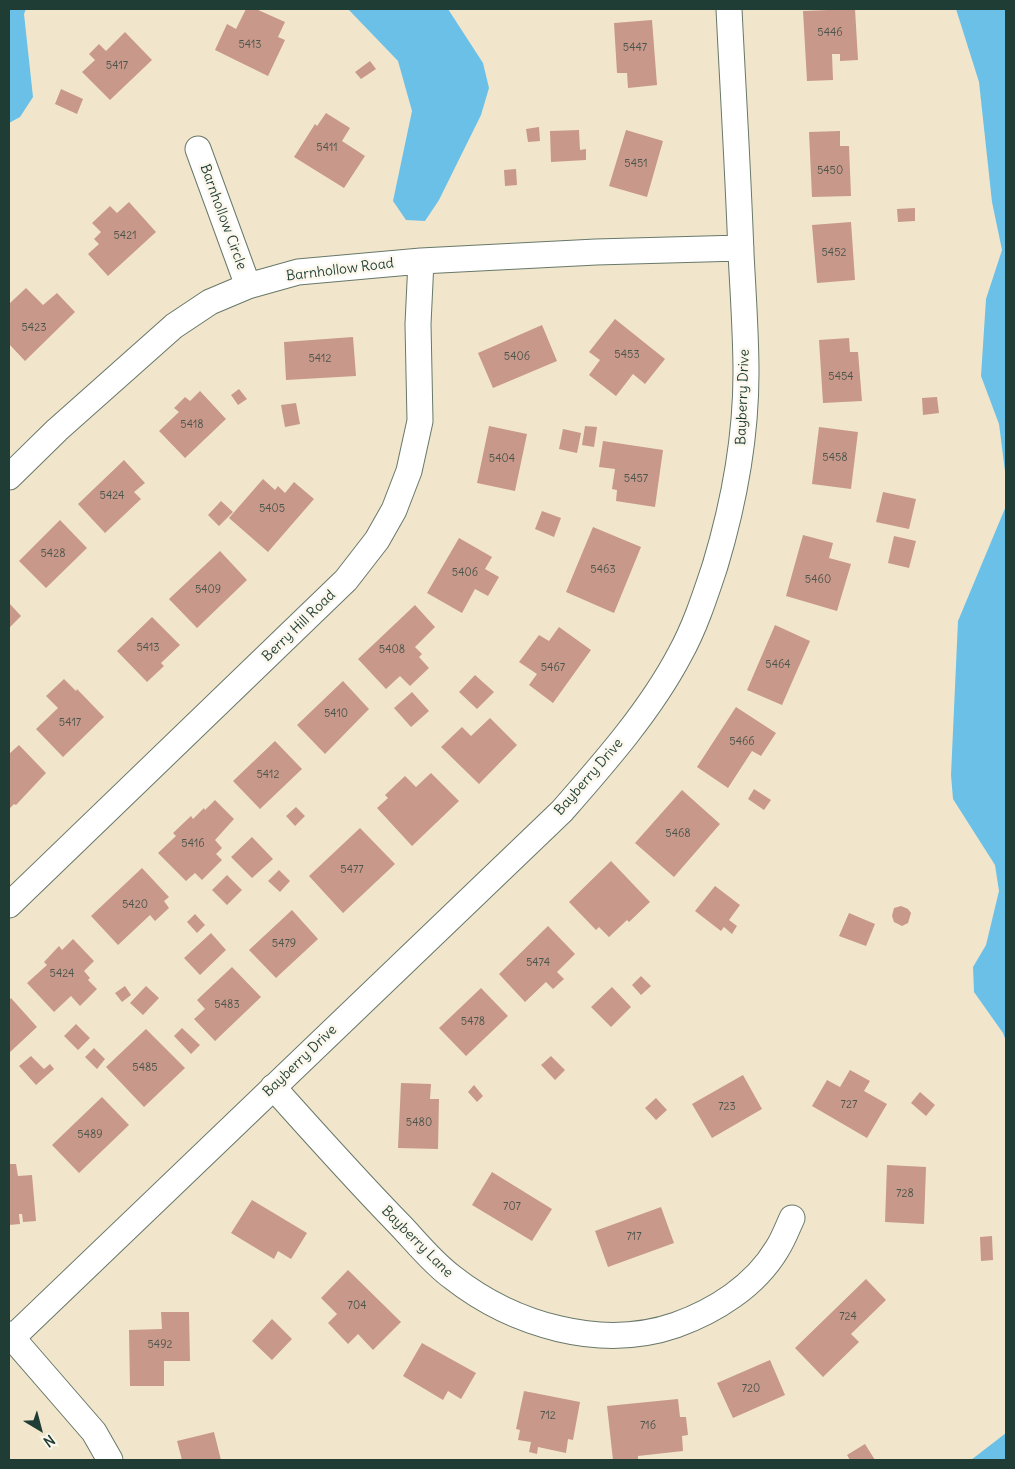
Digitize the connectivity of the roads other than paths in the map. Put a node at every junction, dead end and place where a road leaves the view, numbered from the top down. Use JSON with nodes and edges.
{"nodes":[{"id":1,"x":729,"y":9,"type":"edge"},
{"id":2,"x":198,"y":149,"type":"dead end"},
{"id":3,"x":741,"y":248,"type":"junction"},
{"id":4,"x":421,"y":261,"type":"junction"},
{"id":5,"x":248,"y":286,"type":"junction"},
{"id":6,"x":9,"y":477,"type":"edge"},
{"id":7,"x":9,"y":906,"type":"edge"},
{"id":8,"x":272,"y":1087,"type":"junction"},
{"id":9,"x":792,"y":1218,"type":"dead end"},
{"id":10,"x":10,"y":1338,"type":"edge"},
{"id":11,"x":110,"y":1460,"type":"edge"}],
"edges":[{"from":1,"to":3,"type":"street","name":"Bayberry Drive"},
{"from":2,"to":5,"type":"street","name":"Barnhollow Circle"},
{"from":3,"to":4,"type":"street","name":"Barnhollow Road"},
{"from":3,"to":8,"type":"street","name":"Bayberry Drive"},
{"from":4,"to":5,"type":"street","name":"Barnhollow Road"},
{"from":4,"to":7,"type":"street","name":"Berry Hill Road"},
{"from":5,"to":6,"type":"street","name":"Barnhollow Road"},
{"from":8,"to":9,"type":"street","name":"Bayberry Lane"},
{"from":8,"to":10,"type":"street","name":"Bayberry Drive"},
{"from":10,"to":11,"type":"street"}]}
